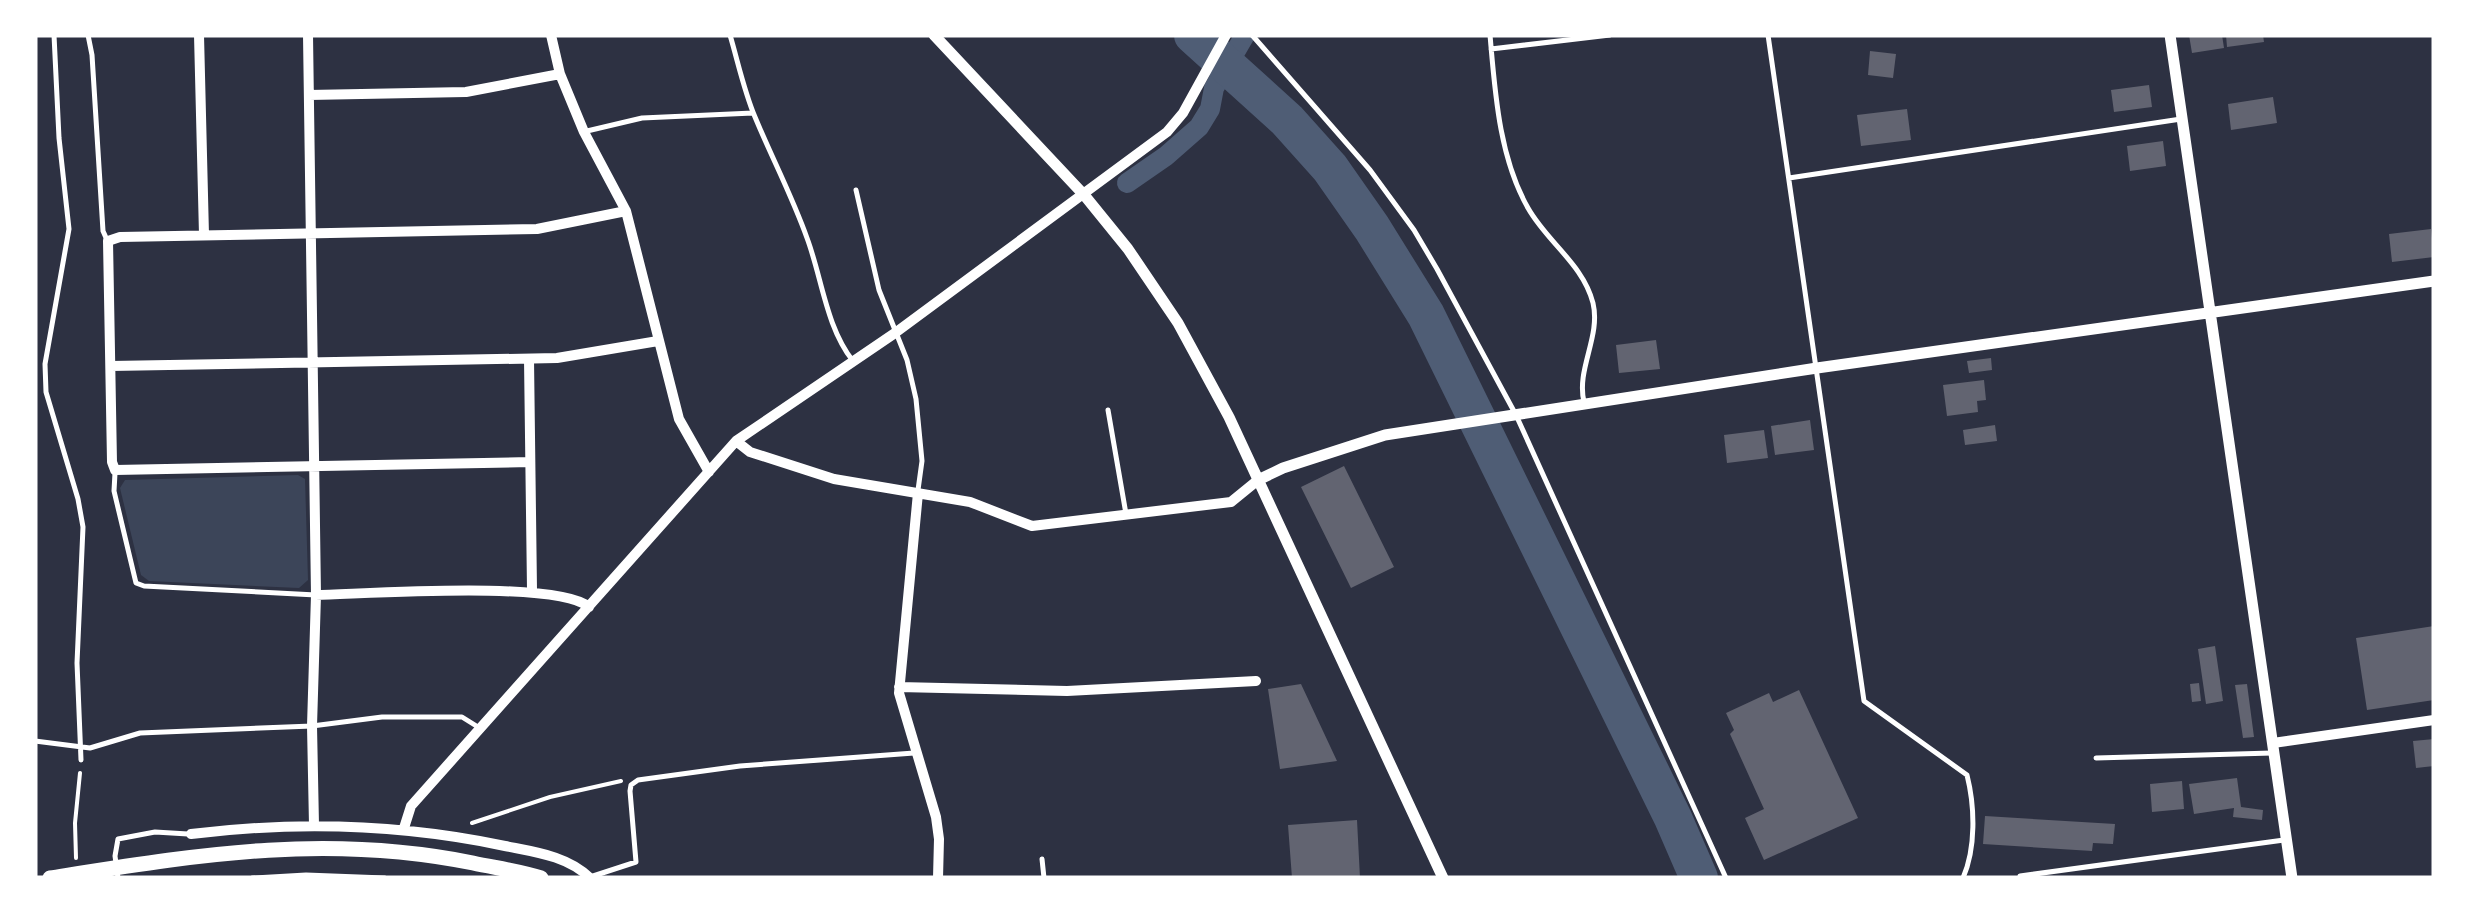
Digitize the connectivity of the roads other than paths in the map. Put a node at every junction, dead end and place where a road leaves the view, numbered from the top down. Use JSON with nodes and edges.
{"nodes":[{"id":1,"x":54,"y":35,"type":"edge"},
{"id":2,"x":88,"y":35,"type":"edge"},
{"id":3,"x":200,"y":35,"type":"edge"},
{"id":4,"x":308,"y":35,"type":"edge"},
{"id":5,"x":551,"y":35,"type":"edge"},
{"id":6,"x":730,"y":35,"type":"edge"},
{"id":7,"x":934,"y":35,"type":"edge"},
{"id":8,"x":1226,"y":35,"type":"edge"},
{"id":9,"x":1252,"y":35,"type":"edge"},
{"id":10,"x":1490,"y":35,"type":"edge"},
{"id":11,"x":1610,"y":35,"type":"edge"},
{"id":12,"x":1768,"y":35,"type":"edge"},
{"id":13,"x":2170,"y":35,"type":"edge"},
{"id":14,"x":1491,"y":48,"type":"junction"},
{"id":15,"x":560,"y":74,"type":"junction"},
{"id":16,"x":309,"y":94,"type":"junction"},
{"id":17,"x":753,"y":113,"type":"junction"},
{"id":18,"x":2182,"y":119,"type":"junction"},
{"id":19,"x":584,"y":132,"type":"junction"},
{"id":20,"x":1788,"y":178,"type":"junction"},
{"id":21,"x":856,"y":190,"type":"dead end"},
{"id":22,"x":1085,"y":196,"type":"junction"},
{"id":23,"x":626,"y":210,"type":"junction"},
{"id":24,"x":310,"y":232,"type":"junction"},
{"id":25,"x":204,"y":234,"type":"junction"},
{"id":26,"x":108,"y":241,"type":"junction"},
{"id":27,"x":2434,"y":281,"type":"edge"},
{"id":28,"x":2210,"y":312,"type":"junction"},
{"id":29,"x":894,"y":333,"type":"junction"},
{"id":30,"x":658,"y":341,"type":"junction"},
{"id":31,"x":529,"y":359,"type":"junction"},
{"id":32,"x":853,"y":361,"type":"junction"},
{"id":33,"x":314,"y":362,"type":"junction"},
{"id":34,"x":110,"y":366,"type":"junction"},
{"id":35,"x":1817,"y":368,"type":"junction"},
{"id":36,"x":1585,"y":405,"type":"junction"},
{"id":37,"x":1108,"y":410,"type":"dead end"},
{"id":38,"x":1511,"y":416,"type":"junction"},
{"id":39,"x":736,"y":441,"type":"junction"},
{"id":40,"x":530,"y":462,"type":"junction"},
{"id":41,"x":314,"y":466,"type":"junction"},
{"id":42,"x":115,"y":470,"type":"junction"},
{"id":43,"x":709,"y":472,"type":"junction"},
{"id":44,"x":1258,"y":480,"type":"junction"},
{"id":45,"x":918,"y":494,"type":"junction"},
{"id":46,"x":1126,"y":514,"type":"junction"},
{"id":47,"x":532,"y":590,"type":"junction"},
{"id":48,"x":316,"y":595,"type":"junction"},
{"id":49,"x":589,"y":607,"type":"junction"},
{"id":50,"x":1256,"y":681,"type":"dead end"},
{"id":51,"x":899,"y":687,"type":"junction"},
{"id":52,"x":2434,"y":720,"type":"edge"},
{"id":53,"x":312,"y":726,"type":"junction"},
{"id":54,"x":480,"y":729,"type":"junction"},
{"id":55,"x":35,"y":741,"type":"edge"},
{"id":56,"x":82,"y":747,"type":"junction"},
{"id":57,"x":2274,"y":748,"type":"junction"},
{"id":58,"x":916,"y":753,"type":"junction"},
{"id":59,"x":2096,"y":758,"type":"dead end"},
{"id":60,"x":81,"y":760,"type":"road end"},
{"id":61,"x":314,"y":825,"type":"junction"},
{"id":62,"x":404,"y":828,"type":"junction"},
{"id":63,"x":191,"y":834,"type":"joint"},
{"id":64,"x":2286,"y":840,"type":"junction"},
{"id":65,"x":1042,"y":858,"type":"dead end"},
{"id":66,"x":117,"y":875,"type":"edge"},
{"id":67,"x":2020,"y":876,"type":"edge"},
{"id":68,"x":590,"y":877,"type":"edge"},
{"id":69,"x":50,"y":878,"type":"edge"},
{"id":70,"x":83,"y":878,"type":"edge"},
{"id":71,"x":252,"y":878,"type":"edge"},
{"id":72,"x":385,"y":878,"type":"edge"},
{"id":73,"x":540,"y":878,"type":"edge"},
{"id":74,"x":938,"y":878,"type":"edge"},
{"id":75,"x":1044,"y":878,"type":"edge"},
{"id":76,"x":1442,"y":878,"type":"edge"},
{"id":77,"x":1726,"y":878,"type":"edge"},
{"id":78,"x":1962,"y":878,"type":"edge"},
{"id":79,"x":2292,"y":878,"type":"edge"}],
"edges":[{"from":1,"to":56,"type":"lane"},
{"from":2,"to":26,"type":"lane"},
{"from":3,"to":25,"type":"street"},
{"from":4,"to":16,"type":"street"},
{"from":5,"to":15,"type":"street"},
{"from":6,"to":17,"type":"lane"},
{"from":7,"to":22,"type":"street"},
{"from":8,"to":22,"type":"street"},
{"from":9,"to":38,"type":"lane"},
{"from":10,"to":14,"type":"lane"},
{"from":11,"to":14,"type":"lane"},
{"from":12,"to":20,"type":"lane"},
{"from":13,"to":18,"type":"street"},
{"from":14,"to":36,"type":"lane"},
{"from":15,"to":16,"type":"street"},
{"from":15,"to":19,"type":"street"},
{"from":16,"to":24,"type":"street"},
{"from":17,"to":19,"type":"lane"},
{"from":17,"to":32,"type":"lane"},
{"from":18,"to":20,"type":"lane"},
{"from":18,"to":28,"type":"street"},
{"from":19,"to":23,"type":"street"},
{"from":20,"to":35,"type":"lane"},
{"from":21,"to":29,"type":"lane"},
{"from":22,"to":29,"type":"street"},
{"from":22,"to":44,"type":"street"},
{"from":23,"to":24,"type":"street"},
{"from":23,"to":30,"type":"street"},
{"from":24,"to":25,"type":"street"},
{"from":24,"to":33,"type":"street"},
{"from":25,"to":26,"type":"street"},
{"from":26,"to":34,"type":"street"},
{"from":27,"to":28,"type":"street"},
{"from":28,"to":35,"type":"street"},
{"from":28,"to":57,"type":"street"},
{"from":29,"to":32,"type":"street"},
{"from":29,"to":45,"type":"lane"},
{"from":30,"to":31,"type":"street"},
{"from":30,"to":43,"type":"street"},
{"from":31,"to":33,"type":"street"},
{"from":31,"to":40,"type":"street"},
{"from":32,"to":39,"type":"street"},
{"from":33,"to":34,"type":"street"},
{"from":33,"to":41,"type":"street"},
{"from":34,"to":42,"type":"street"},
{"from":35,"to":36,"type":"street"},
{"from":35,"to":78,"type":"lane"},
{"from":36,"to":38,"type":"street"},
{"from":37,"to":46,"type":"lane"},
{"from":38,"to":44,"type":"street"},
{"from":38,"to":77,"type":"lane"},
{"from":39,"to":43,"type":"street"},
{"from":39,"to":45,"type":"street"},
{"from":40,"to":41,"type":"street"},
{"from":40,"to":47,"type":"street"},
{"from":41,"to":42,"type":"street"},
{"from":41,"to":48,"type":"street"},
{"from":42,"to":48,"type":"lane"},
{"from":43,"to":49,"type":"street"},
{"from":44,"to":46,"type":"street"},
{"from":44,"to":76,"type":"street"},
{"from":45,"to":46,"type":"street"},
{"from":45,"to":51,"type":"street"},
{"from":47,"to":48,"type":"street"},
{"from":47,"to":49,"type":"street"},
{"from":48,"to":53,"type":"street"},
{"from":49,"to":54,"type":"street"},
{"from":50,"to":51,"type":"street"},
{"from":51,"to":58,"type":"street"},
{"from":52,"to":57,"type":"street"},
{"from":53,"to":54,"type":"lane"},
{"from":53,"to":56,"type":"lane"},
{"from":53,"to":61,"type":"street"},
{"from":54,"to":62,"type":"street"},
{"from":55,"to":56,"type":"lane"},
{"from":56,"to":60,"type":"lane"},
{"from":57,"to":59,"type":"lane"},
{"from":57,"to":64,"type":"street"},
{"from":58,"to":68,"type":"lane"},
{"from":58,"to":74,"type":"street"},
{"from":61,"to":62,"type":"street"},
{"from":61,"to":63,"type":"street"},
{"from":62,"to":68,"type":"street"},
{"from":63,"to":66,"type":"lane"},
{"from":64,"to":67,"type":"lane"},
{"from":64,"to":79,"type":"street"},
{"from":65,"to":75,"type":"lane"},
{"from":66,"to":70,"type":"lane"},
{"from":69,"to":73,"type":"main road"},
{"from":71,"to":72,"type":"lane"}]}
